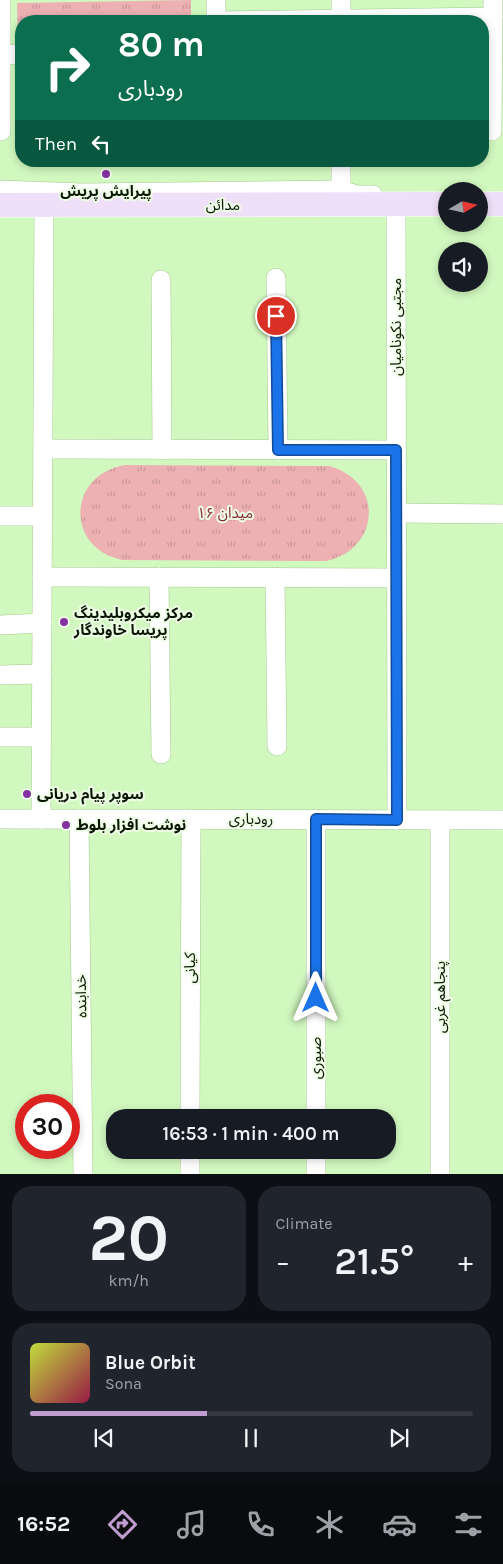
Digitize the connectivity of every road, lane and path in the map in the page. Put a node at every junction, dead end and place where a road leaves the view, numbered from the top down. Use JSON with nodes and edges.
{"nodes":[{"id":1,"x":216,"y":0,"type":"edge"},
{"id":2,"x":493,"y":8,"type":"edge"},
{"id":3,"x":1,"y":12,"type":"edge"},
{"id":4,"x":341,"y":13,"type":"edge"},
{"id":5,"x":216,"y":15,"type":"edge"},
{"id":6,"x":310,"y":15,"type":"edge"},
{"id":7,"x":498,"y":52,"type":"edge"},
{"id":8,"x":15,"y":54,"type":"edge"},
{"id":9,"x":1,"y":55,"type":"edge"},
{"id":10,"x":1,"y":131,"type":"edge"},
{"id":11,"x":492,"y":131,"type":"dead end"},
{"id":12,"x":341,"y":167,"type":"edge"},
{"id":13,"x":0,"y":190,"type":"edge"},
{"id":14,"x":488,"y":193,"type":"edge"},
{"id":15,"x":503,"y":193,"type":"edge"},
{"id":16,"x":438,"y":194,"type":"edge"},
{"id":17,"x":341,"y":197,"type":"junction"},
{"id":18,"x":396,"y":204,"type":"junction"},
{"id":19,"x":438,"y":204,"type":"edge"},
{"id":20,"x":488,"y":204,"type":"edge"},
{"id":21,"x":503,"y":204,"type":"edge"},
{"id":22,"x":0,"y":205,"type":"edge"},
{"id":23,"x":44,"y":205,"type":"junction"},
{"id":24,"x":276,"y":278,"type":"dead end"},
{"id":25,"x":162,"y":280,"type":"dead end"},
{"id":26,"x":43,"y":449,"type":"junction"},
{"id":27,"x":162,"y":450,"type":"junction"},
{"id":28,"x":278,"y":450,"type":"junction"},
{"id":29,"x":396,"y":450,"type":"junction"},
{"id":30,"x":396,"y":513,"type":"junction"},
{"id":31,"x":503,"y":514,"type":"edge"},
{"id":32,"x":0,"y":516,"type":"edge"},
{"id":33,"x":42,"y":516,"type":"junction"},
{"id":34,"x":42,"y":577,"type":"junction"},
{"id":35,"x":159,"y":577,"type":"junction"},
{"id":36,"x":275,"y":577,"type":"junction"},
{"id":37,"x":396,"y":578,"type":"junction"},
{"id":38,"x":42,"y":623,"type":"junction"},
{"id":39,"x":0,"y":625,"type":"edge"},
{"id":40,"x":42,"y":674,"type":"junction"},
{"id":41,"x":0,"y":675,"type":"edge"},
{"id":42,"x":0,"y":737,"type":"edge"},
{"id":43,"x":41,"y":737,"type":"junction"},
{"id":44,"x":277,"y":746,"type":"dead end"},
{"id":45,"x":161,"y":754,"type":"dead end"},
{"id":46,"x":0,"y":819,"type":"edge"},
{"id":47,"x":41,"y":819,"type":"junction"},
{"id":48,"x":79,"y":819,"type":"junction"},
{"id":49,"x":191,"y":819,"type":"junction"},
{"id":50,"x":316,"y":819,"type":"junction"},
{"id":51,"x":397,"y":820,"type":"junction"},
{"id":52,"x":440,"y":820,"type":"junction"},
{"id":53,"x":503,"y":820,"type":"edge"},
{"id":54,"x":190,"y":1109,"type":"edge"},
{"id":55,"x":316,"y":1109,"type":"edge"},
{"id":56,"x":190,"y":1159,"type":"edge"},
{"id":57,"x":316,"y":1159,"type":"edge"},
{"id":58,"x":83,"y":1174,"type":"edge"},
{"id":59,"x":190,"y":1174,"type":"edge"},
{"id":60,"x":316,"y":1174,"type":"edge"},
{"id":61,"x":440,"y":1174,"type":"edge"}],
"edges":[{"from":1,"to":5,"type":"street"},
{"from":2,"to":4,"type":"street"},
{"from":2,"to":7,"type":"street"},
{"from":3,"to":9,"type":"street"},
{"from":4,"to":6,"type":"street"},
{"from":7,"to":11,"type":"street"},
{"from":8,"to":9,"type":"street"},
{"from":9,"to":10,"type":"street"},
{"from":12,"to":17,"type":"street"},
{"from":13,"to":17,"type":"street"},
{"from":14,"to":15,"type":"street"},
{"from":16,"to":17,"type":"street"},
{"from":17,"to":18,"type":"main road","name":"مدائن"},
{"from":17,"to":23,"type":"main road","name":"مدائن"},
{"from":18,"to":19,"type":"main road","name":"مدائن"},
{"from":18,"to":29,"type":"street","name":"مجتبی نکونامیان"},
{"from":20,"to":21,"type":"main road"},
{"from":22,"to":23,"type":"main road","name":"مدائن"},
{"from":23,"to":26,"type":"street"},
{"from":24,"to":28,"type":"street"},
{"from":25,"to":27,"type":"street"},
{"from":26,"to":27,"type":"street"},
{"from":26,"to":33,"type":"street"},
{"from":27,"to":28,"type":"street"},
{"from":28,"to":29,"type":"street"},
{"from":29,"to":30,"type":"street"},
{"from":30,"to":31,"type":"street"},
{"from":30,"to":37,"type":"street"},
{"from":32,"to":33,"type":"street"},
{"from":33,"to":34,"type":"street"},
{"from":34,"to":35,"type":"street"},
{"from":34,"to":38,"type":"street"},
{"from":35,"to":36,"type":"street"},
{"from":35,"to":45,"type":"street"},
{"from":36,"to":37,"type":"street"},
{"from":36,"to":44,"type":"street"},
{"from":37,"to":51,"type":"street"},
{"from":38,"to":39,"type":"street"},
{"from":38,"to":40,"type":"street"},
{"from":40,"to":41,"type":"street"},
{"from":40,"to":43,"type":"street"},
{"from":42,"to":43,"type":"street"},
{"from":43,"to":47,"type":"street"},
{"from":46,"to":47,"type":"street","name":"رودباری"},
{"from":47,"to":48,"type":"street","name":"رودباری"},
{"from":48,"to":49,"type":"street","name":"رودباری"},
{"from":48,"to":58,"type":"street","name":"خدابنده"},
{"from":49,"to":50,"type":"street","name":"رودباری"},
{"from":49,"to":54,"type":"street","name":"کیانی"},
{"from":50,"to":51,"type":"street","name":"رودباری"},
{"from":50,"to":55,"type":"street","name":"صبوری"},
{"from":51,"to":52,"type":"street","name":"رودباری"},
{"from":52,"to":53,"type":"street","name":"رودباری"},
{"from":52,"to":61,"type":"street","name":"پنجاهم غربی"},
{"from":56,"to":59,"type":"street"},
{"from":57,"to":60,"type":"street"}]}
